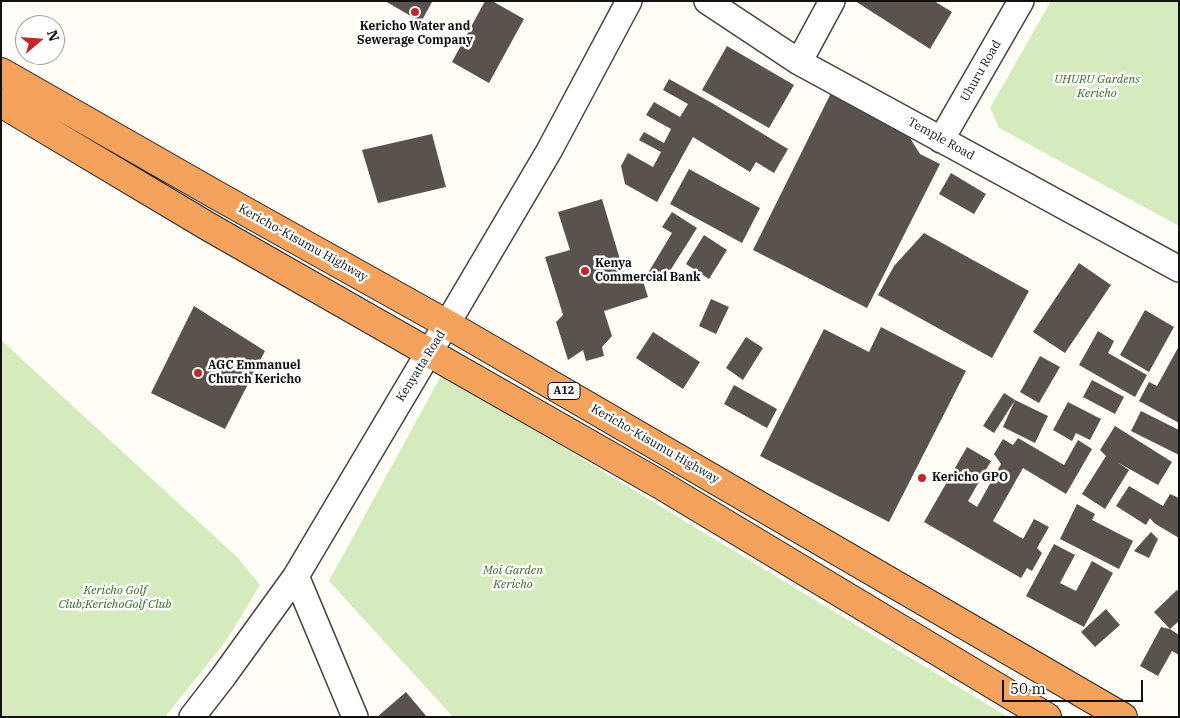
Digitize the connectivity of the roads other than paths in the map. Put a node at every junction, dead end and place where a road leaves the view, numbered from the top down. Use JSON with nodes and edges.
{"nodes":[{"id":1,"x":629,"y":1,"type":"edge"},
{"id":2,"x":707,"y":1,"type":"edge"},
{"id":3,"x":832,"y":1,"type":"edge"},
{"id":4,"x":1021,"y":1,"type":"edge"},
{"id":5,"x":799,"y":62,"type":"junction"},
{"id":6,"x":1,"y":72,"type":"edge"},
{"id":7,"x":1,"y":103,"type":"edge"},
{"id":8,"x":941,"y":140,"type":"junction"},
{"id":9,"x":1179,"y":269,"type":"edge"},
{"id":10,"x":447,"y":324,"type":"junction"},
{"id":11,"x":429,"y":352,"type":"junction"},
{"id":12,"x":296,"y":576,"type":"junction"},
{"id":13,"x":192,"y":717,"type":"edge"},
{"id":14,"x":355,"y":717,"type":"edge"},
{"id":15,"x":1047,"y":717,"type":"edge"},
{"id":16,"x":1123,"y":717,"type":"edge"}],
"edges":[{"from":1,"to":10,"type":"street","name":"Kenyatta Road"},
{"from":2,"to":5,"type":"street","name":"Temple Road"},
{"from":3,"to":5,"type":"street"},
{"from":4,"to":8,"type":"street","name":"Uhuru Road"},
{"from":5,"to":8,"type":"street","name":"Temple Road"},
{"from":6,"to":10,"type":"highway","name":"Kericho-Kisumu Highway","number":"A12"},
{"from":7,"to":11,"type":"highway","number":"A12"},
{"from":8,"to":9,"type":"street","name":"Temple Road"},
{"from":10,"to":11,"type":"street","name":"Kenyatta Road"},
{"from":10,"to":16,"type":"highway","name":"Kericho-Kisumu Highway","number":"A12"},
{"from":11,"to":12,"type":"street","name":"Kenyatta Road"},
{"from":11,"to":15,"type":"highway","number":"A12"},
{"from":12,"to":13,"type":"street","name":"Kenyatta Road"},
{"from":12,"to":14,"type":"street"}]}
